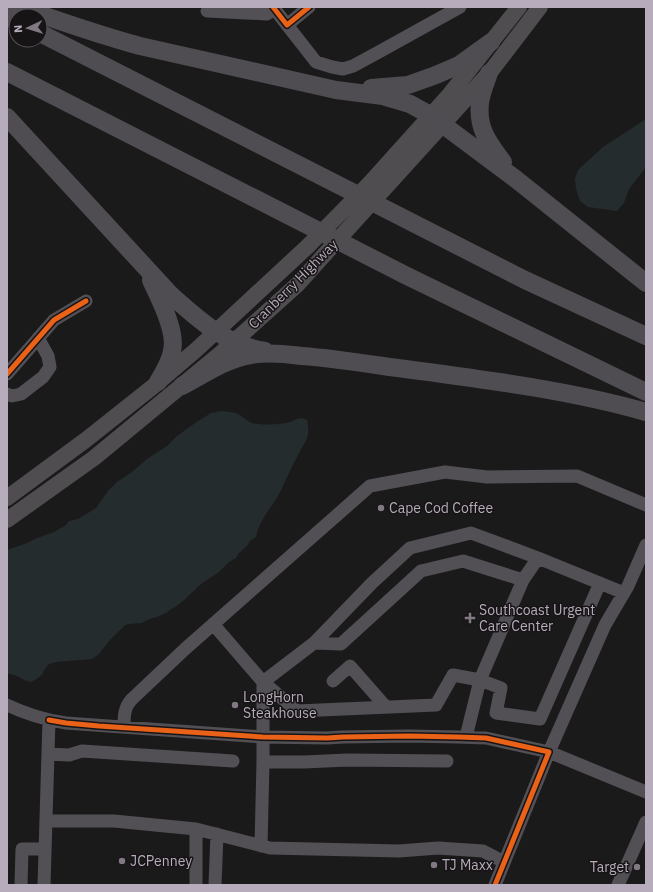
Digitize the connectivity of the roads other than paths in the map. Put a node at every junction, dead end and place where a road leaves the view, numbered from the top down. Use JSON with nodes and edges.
{"nodes":[{"id":1,"x":19,"y":7,"type":"edge"},
{"id":2,"x":309,"y":7,"type":"edge"},
{"id":3,"x":460,"y":7,"type":"edge"},
{"id":4,"x":519,"y":7,"type":"edge"},
{"id":5,"x":540,"y":7,"type":"edge"},
{"id":6,"x":274,"y":8,"type":"edge"},
{"id":7,"x":207,"y":11,"type":"dead end"},
{"id":8,"x":287,"y":24,"type":"junction"},
{"id":9,"x":48,"y":37,"type":"edge"},
{"id":10,"x":491,"y":42,"type":"junction"},
{"id":11,"x":7,"y":72,"type":"edge"},
{"id":12,"x":489,"y":73,"type":"junction"},
{"id":13,"x":336,"y":90,"type":"junction"},
{"id":14,"x":7,"y":117,"type":"edge"},
{"id":15,"x":436,"y":120,"type":"junction"},
{"id":16,"x":517,"y":180,"type":"junction"},
{"id":17,"x":376,"y":187,"type":"junction"},
{"id":18,"x":145,"y":266,"type":"junction"},
{"id":19,"x":646,"y":283,"type":"edge"},
{"id":20,"x":86,"y":301,"type":"dead end"},
{"id":21,"x":216,"y":332,"type":"junction"},
{"id":22,"x":646,"y":336,"type":"edge"},
{"id":23,"x":38,"y":338,"type":"junction"},
{"id":24,"x":234,"y":342,"type":"junction"},
{"id":25,"x":284,"y":354,"type":"junction"},
{"id":26,"x":7,"y":374,"type":"edge"},
{"id":27,"x":158,"y":382,"type":"junction"},
{"id":28,"x":182,"y":386,"type":"junction"},
{"id":29,"x":646,"y":392,"type":"edge"},
{"id":30,"x":9,"y":398,"type":"edge"},
{"id":31,"x":646,"y":412,"type":"edge"},
{"id":32,"x":7,"y":498,"type":"edge"},
{"id":33,"x":646,"y":505,"type":"edge"},
{"id":34,"x":7,"y":520,"type":"edge"},
{"id":35,"x":646,"y":545,"type":"edge"},
{"id":36,"x":538,"y":558,"type":"junction"},
{"id":37,"x":523,"y":580,"type":"junction"},
{"id":38,"x":600,"y":583,"type":"junction"},
{"id":39,"x":624,"y":593,"type":"junction"},
{"id":40,"x":213,"y":624,"type":"junction"},
{"id":41,"x":314,"y":643,"type":"junction"},
{"id":42,"x":480,"y":680,"type":"junction"},
{"id":43,"x":333,"y":681,"type":"dead end"},
{"id":44,"x":264,"y":682,"type":"junction"},
{"id":45,"x":7,"y":705,"type":"edge"},
{"id":46,"x":386,"y":707,"type":"junction"},
{"id":47,"x":49,"y":720,"type":"junction"},
{"id":48,"x":124,"y":727,"type":"junction"},
{"id":49,"x":263,"y":737,"type":"junction"},
{"id":50,"x":466,"y":737,"type":"junction"},
{"id":51,"x":549,"y":752,"type":"junction"},
{"id":52,"x":48,"y":754,"type":"junction"},
{"id":53,"x":233,"y":761,"type":"dead end"},
{"id":54,"x":447,"y":761,"type":"dead end"},
{"id":55,"x":263,"y":762,"type":"junction"},
{"id":56,"x":646,"y":792,"type":"edge"},
{"id":57,"x":46,"y":821,"type":"junction"},
{"id":58,"x":646,"y":822,"type":"edge"},
{"id":59,"x":196,"y":829,"type":"junction"},
{"id":60,"x":217,"y":834,"type":"junction"},
{"id":61,"x":641,"y":844,"type":"edge"},
{"id":62,"x":261,"y":846,"type":"junction"},
{"id":63,"x":45,"y":849,"type":"junction"},
{"id":64,"x":504,"y":862,"type":"junction"},
{"id":65,"x":21,"y":885,"type":"edge"},
{"id":66,"x":44,"y":885,"type":"edge"},
{"id":67,"x":196,"y":885,"type":"edge"},
{"id":68,"x":215,"y":885,"type":"edge"},
{"id":69,"x":495,"y":885,"type":"edge"},
{"id":70,"x":618,"y":885,"type":"edge"}],
"edges":[{"from":1,"to":13,"type":"highway"},
{"from":2,"to":8,"type":"street"},
{"from":3,"to":8,"type":"street"},
{"from":4,"to":10,"type":"main road","name":"Cranberry Highway"},
{"from":5,"to":12,"type":"main road","name":"Cranberry Highway"},
{"from":6,"to":7,"type":"street"},
{"from":6,"to":8,"type":"street"},
{"from":9,"to":22,"type":"highway"},
{"from":10,"to":13,"type":"highway"},
{"from":10,"to":15,"type":"main road","name":"Cranberry Highway"},
{"from":11,"to":29,"type":"highway"},
{"from":12,"to":15,"type":"main road","name":"Cranberry Highway"},
{"from":12,"to":16,"type":"highway"},
{"from":13,"to":15,"type":"highway"},
{"from":14,"to":18,"type":"highway"},
{"from":15,"to":16,"type":"highway"},
{"from":15,"to":17,"type":"main road","name":"Cranberry Highway"},
{"from":16,"to":19,"type":"highway"},
{"from":17,"to":21,"type":"main road","name":"Cranberry Highway","bridge":true},
{"from":17,"to":24,"type":"main road","name":"Cranberry Highway","bridge":true},
{"from":18,"to":21,"type":"highway"},
{"from":18,"to":27,"type":"highway"},
{"from":20,"to":23,"type":"street"},
{"from":21,"to":24,"type":"highway"},
{"from":21,"to":27,"type":"main road","name":"Cranberry Highway"},
{"from":23,"to":26,"type":"street"},
{"from":23,"to":30,"type":"street"},
{"from":24,"to":25,"type":"highway"},
{"from":24,"to":28,"type":"main road","name":"Cranberry Highway"},
{"from":25,"to":28,"type":"highway"},
{"from":25,"to":31,"type":"highway"},
{"from":27,"to":32,"type":"main road","name":"Cranberry Highway"},
{"from":28,"to":34,"type":"main road","name":"Cranberry Highway"},
{"from":33,"to":40,"type":"street"},
{"from":35,"to":39,"type":"street"},
{"from":36,"to":37,"type":"street"},
{"from":36,"to":38,"type":"street"},
{"from":36,"to":41,"type":"street"},
{"from":37,"to":41,"type":"street"},
{"from":37,"to":42,"type":"street"},
{"from":38,"to":39,"type":"street"},
{"from":38,"to":42,"type":"street"},
{"from":39,"to":51,"type":"street"},
{"from":40,"to":44,"type":"street"},
{"from":40,"to":48,"type":"street"},
{"from":41,"to":44,"type":"street"},
{"from":42,"to":46,"type":"street"},
{"from":42,"to":50,"type":"street"},
{"from":43,"to":46,"type":"street"},
{"from":44,"to":46,"type":"street"},
{"from":44,"to":49,"type":"street"},
{"from":45,"to":47,"type":"street"},
{"from":47,"to":48,"type":"street"},
{"from":47,"to":52,"type":"street"},
{"from":48,"to":49,"type":"street"},
{"from":49,"to":50,"type":"street"},
{"from":49,"to":55,"type":"street"},
{"from":50,"to":51,"type":"street"},
{"from":51,"to":56,"type":"street"},
{"from":51,"to":64,"type":"street"},
{"from":52,"to":53,"type":"street"},
{"from":52,"to":57,"type":"street"},
{"from":54,"to":55,"type":"street"},
{"from":55,"to":62,"type":"street"},
{"from":57,"to":59,"type":"street"},
{"from":57,"to":63,"type":"street"},
{"from":58,"to":61,"type":"street"},
{"from":59,"to":60,"type":"street"},
{"from":59,"to":67,"type":"street"},
{"from":60,"to":62,"type":"street"},
{"from":60,"to":68,"type":"street"},
{"from":61,"to":70,"type":"street"},
{"from":62,"to":64,"type":"street"},
{"from":63,"to":65,"type":"street"},
{"from":63,"to":66,"type":"street"},
{"from":64,"to":69,"type":"street"}]}
